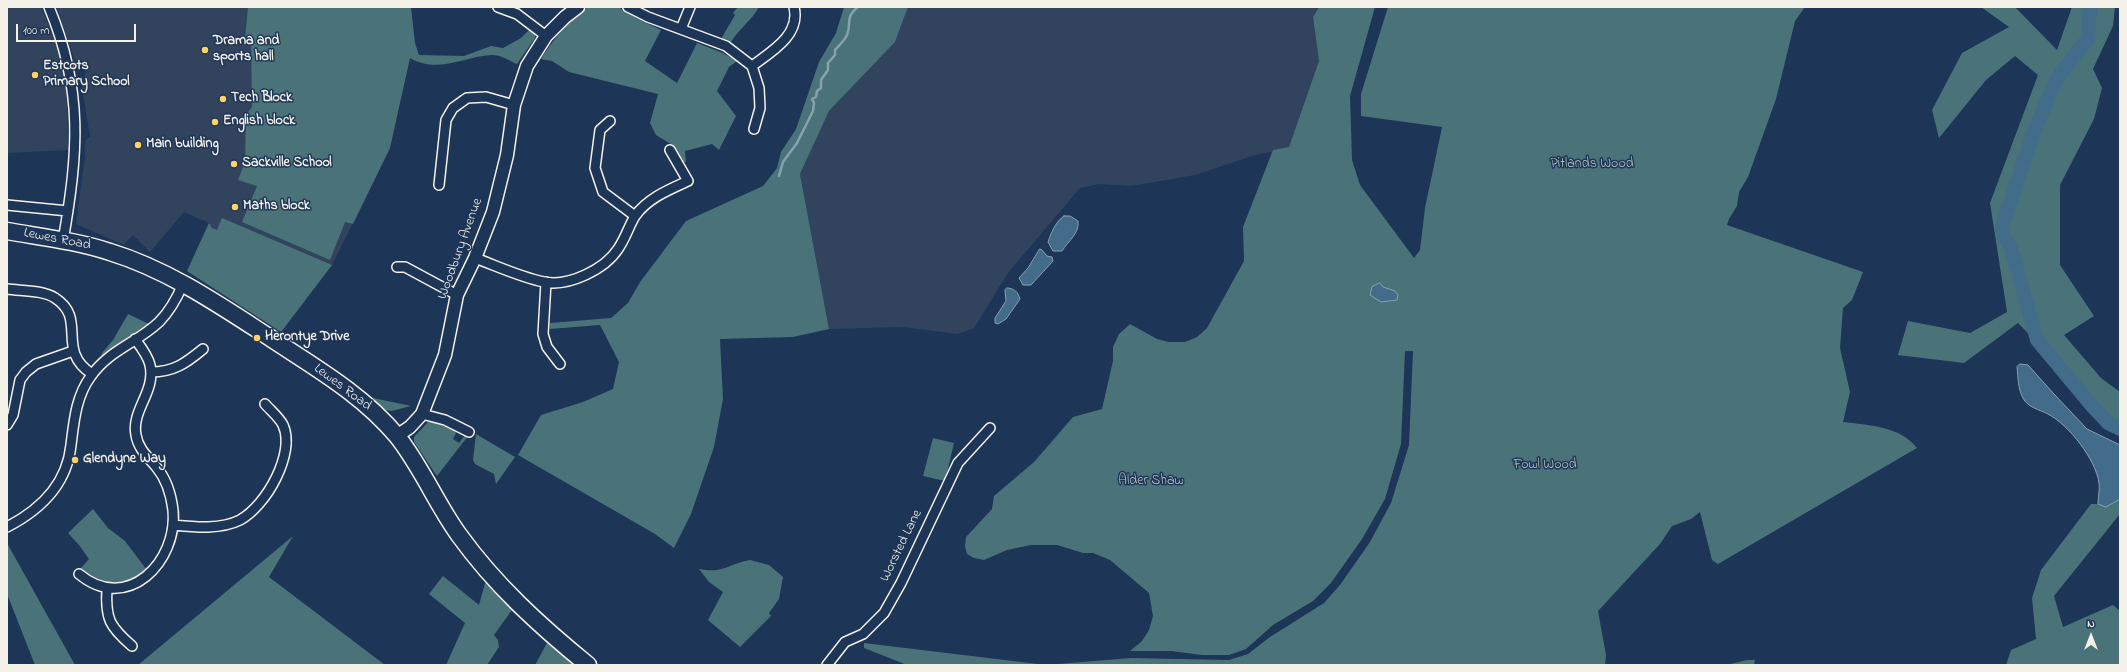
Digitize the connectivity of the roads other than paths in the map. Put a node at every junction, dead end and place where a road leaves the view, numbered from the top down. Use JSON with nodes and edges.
{"nodes":[{"id":1,"x":49,"y":7,"type":"edge"},
{"id":2,"x":498,"y":7,"type":"edge"},
{"id":3,"x":578,"y":7,"type":"edge"},
{"id":4,"x":628,"y":7,"type":"edge"},
{"id":5,"x":690,"y":7,"type":"edge"},
{"id":6,"x":794,"y":7,"type":"edge"},
{"id":7,"x":681,"y":30,"type":"junction"},
{"id":8,"x":546,"y":36,"type":"junction"},
{"id":9,"x":752,"y":66,"type":"junction"},
{"id":10,"x":514,"y":105,"type":"junction"},
{"id":11,"x":610,"y":121,"type":"dead end"},
{"id":12,"x":754,"y":129,"type":"dead end"},
{"id":13,"x":670,"y":150,"type":"dead end"},
{"id":14,"x":439,"y":185,"type":"dead end"},
{"id":15,"x":7,"y":205,"type":"edge"},
{"id":16,"x":68,"y":211,"type":"junction"},
{"id":17,"x":635,"y":216,"type":"junction"},
{"id":18,"x":7,"y":231,"type":"edge"},
{"id":19,"x":62,"y":241,"type":"junction"},
{"id":20,"x":475,"y":258,"type":"junction"},
{"id":21,"x":397,"y":267,"type":"dead end"},
{"id":22,"x":546,"y":282,"type":"junction"},
{"id":23,"x":183,"y":284,"type":"junction"},
{"id":24,"x":7,"y":289,"type":"edge"},
{"id":25,"x":458,"y":294,"type":"junction"},
{"id":26,"x":135,"y":339,"type":"junction"},
{"id":27,"x":203,"y":349,"type":"dead end"},
{"id":28,"x":73,"y":351,"type":"junction"},
{"id":29,"x":560,"y":364,"type":"dead end"},
{"id":30,"x":151,"y":372,"type":"junction"},
{"id":31,"x":92,"y":374,"type":"junction"},
{"id":32,"x":265,"y":404,"type":"dead end"},
{"id":33,"x":422,"y":414,"type":"junction"},
{"id":34,"x":7,"y":425,"type":"edge"},
{"id":35,"x":990,"y":428,"type":"dead end"},
{"id":36,"x":464,"y":433,"type":"dead end"},
{"id":37,"x":397,"y":436,"type":"junction"},
{"id":38,"x":173,"y":525,"type":"junction"},
{"id":39,"x":7,"y":527,"type":"edge"},
{"id":40,"x":79,"y":574,"type":"dead end"},
{"id":41,"x":107,"y":589,"type":"junction"},
{"id":42,"x":133,"y":634,"type":"dead end"},
{"id":43,"x":588,"y":665,"type":"edge"},
{"id":44,"x":827,"y":665,"type":"edge"}],
"edges":[{"from":1,"to":16,"type":"street"},
{"from":2,"to":8,"type":"street"},
{"from":3,"to":8,"type":"street","name":"Woodbury Avenue"},
{"from":4,"to":7,"type":"street"},
{"from":5,"to":7,"type":"street"},
{"from":6,"to":9,"type":"street"},
{"from":7,"to":9,"type":"street"},
{"from":8,"to":10,"type":"street","name":"Woodbury Avenue"},
{"from":9,"to":12,"type":"street"},
{"from":10,"to":14,"type":"street"},
{"from":10,"to":20,"type":"street","name":"Woodbury Avenue"},
{"from":11,"to":17,"type":"street"},
{"from":13,"to":17,"type":"street"},
{"from":15,"to":16,"type":"street"},
{"from":16,"to":19,"type":"street"},
{"from":17,"to":22,"type":"street"},
{"from":18,"to":19,"type":"highway","name":"Lewes Road"},
{"from":19,"to":23,"type":"highway","name":"Lewes Road"},
{"from":20,"to":22,"type":"street"},
{"from":20,"to":25,"type":"street","name":"Woodbury Avenue"},
{"from":21,"to":25,"type":"street"},
{"from":22,"to":29,"type":"street"},
{"from":23,"to":26,"type":"street"},
{"from":23,"to":37,"type":"highway","name":"Lewes Road"},
{"from":24,"to":28,"type":"street"},
{"from":25,"to":33,"type":"street","name":"Woodbury Avenue"},
{"from":26,"to":30,"type":"street"},
{"from":26,"to":31,"type":"street"},
{"from":27,"to":30,"type":"street"},
{"from":28,"to":31,"type":"street"},
{"from":28,"to":34,"type":"street"},
{"from":30,"to":38,"type":"street"},
{"from":31,"to":39,"type":"street"},
{"from":32,"to":38,"type":"street"},
{"from":33,"to":36,"type":"street"},
{"from":33,"to":37,"type":"street","name":"Woodbury Avenue"},
{"from":35,"to":44,"type":"street","name":"Worsted Lane"},
{"from":37,"to":43,"type":"highway","name":"Lewes Road"},
{"from":38,"to":41,"type":"street"},
{"from":40,"to":41,"type":"street"},
{"from":41,"to":42,"type":"street"}]}
